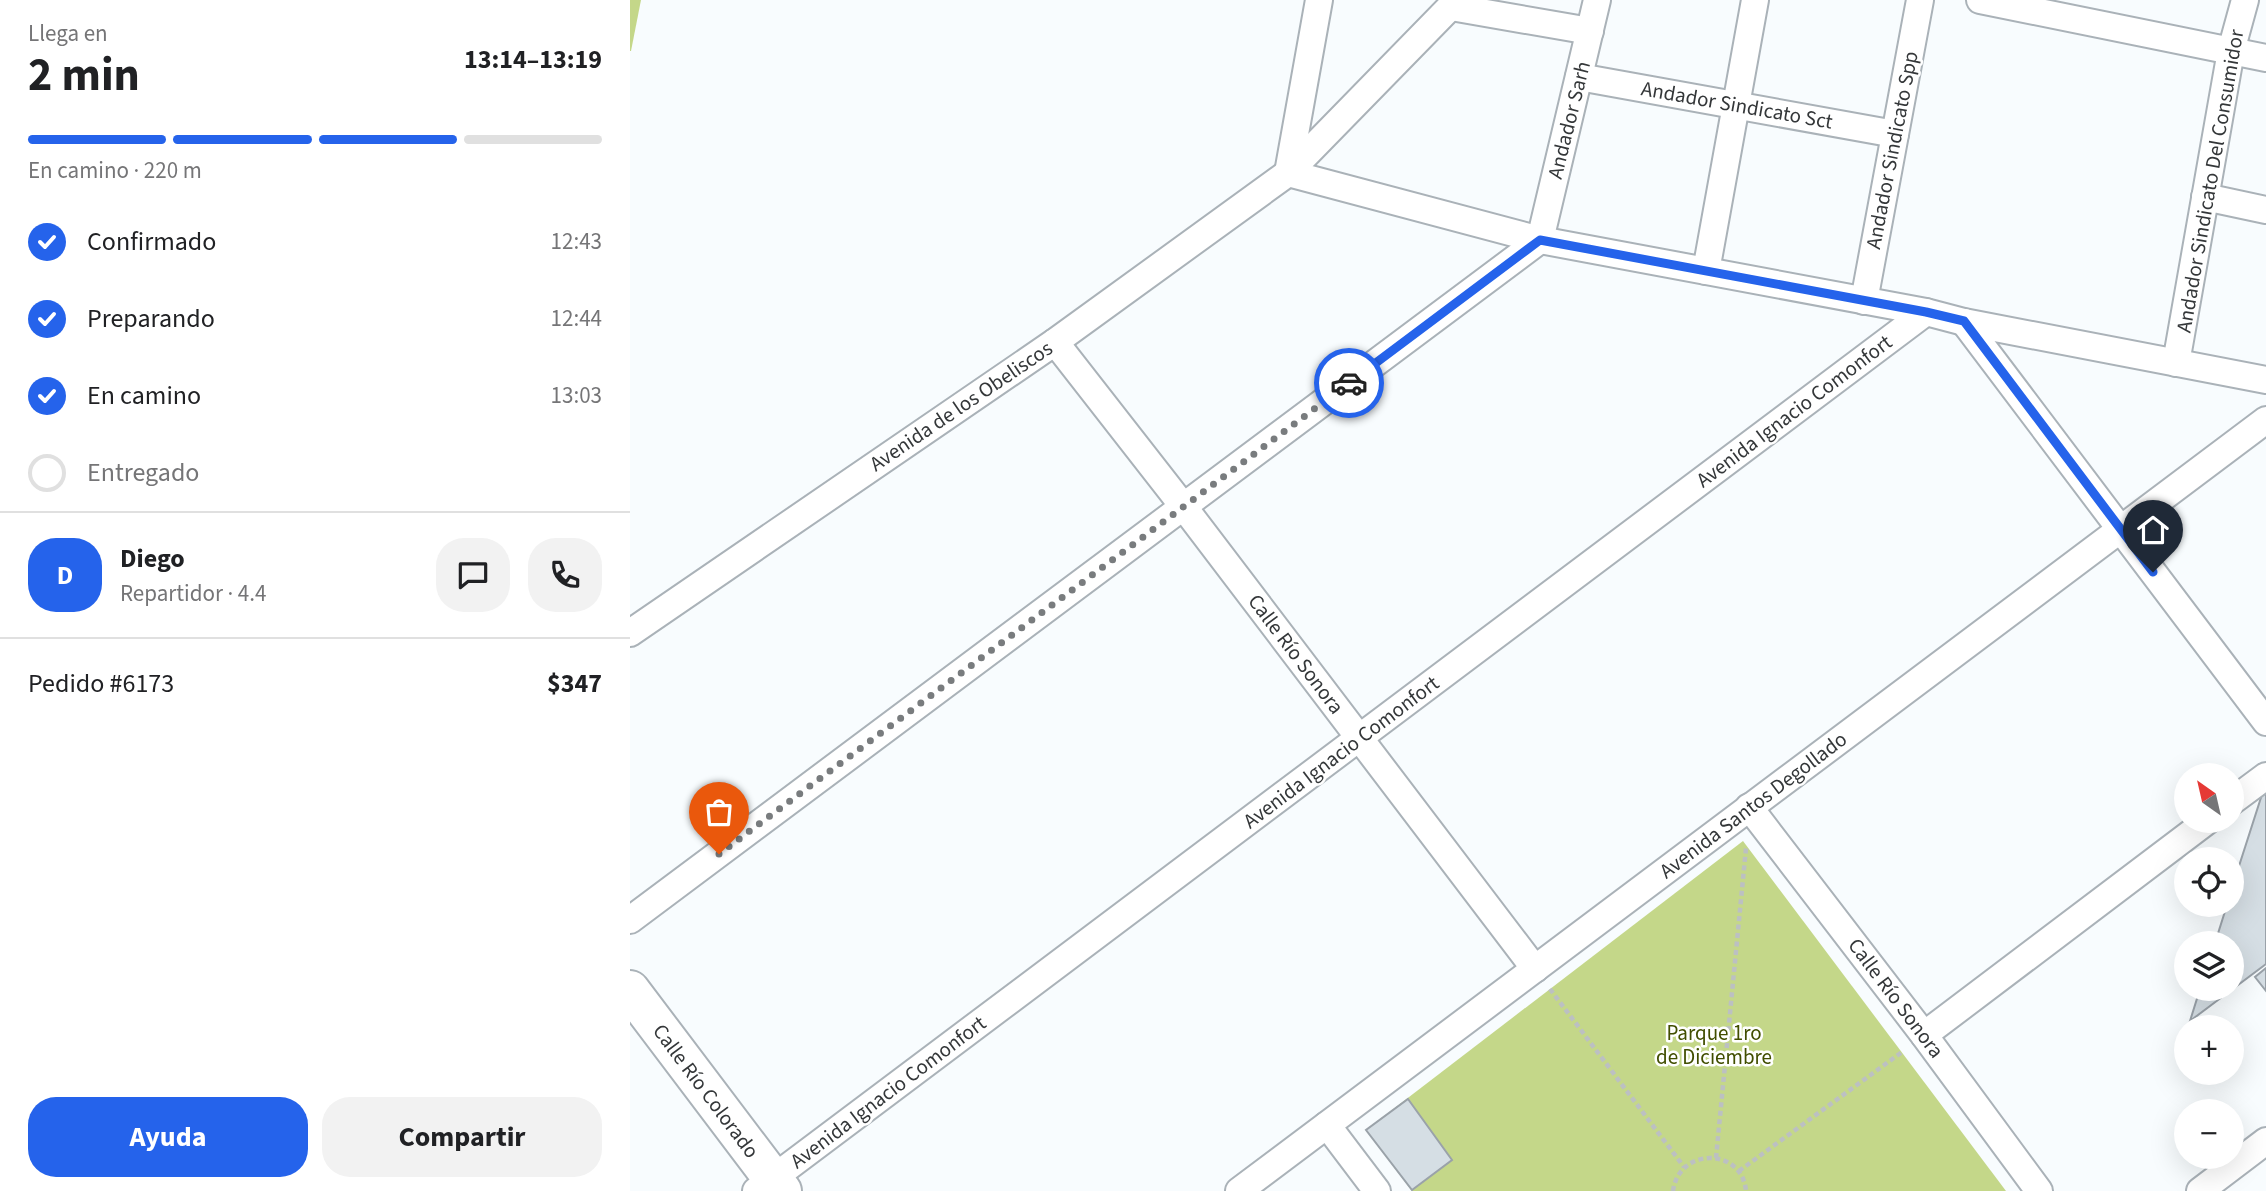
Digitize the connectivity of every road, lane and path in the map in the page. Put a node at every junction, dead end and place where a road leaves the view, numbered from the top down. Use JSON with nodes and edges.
{"nodes":[{"id":1,"x":1319,"y":0,"type":"edge"},
{"id":2,"x":1597,"y":0,"type":"edge"},
{"id":3,"x":1755,"y":0,"type":"edge"},
{"id":4,"x":1920,"y":0,"type":"edge"},
{"id":5,"x":1980,"y":0,"type":"edge"},
{"id":6,"x":2245,"y":0,"type":"edge"},
{"id":7,"x":1454,"y":3,"type":"edge"},
{"id":8,"x":2037,"y":6,"type":"edge"},
{"id":9,"x":1590,"y":31,"type":"junction"},
{"id":10,"x":2231,"y":51,"type":"junction"},
{"id":11,"x":2266,"y":58,"type":"edge"},
{"id":12,"x":1579,"y":77,"type":"junction"},
{"id":13,"x":1736,"y":105,"type":"junction"},
{"id":14,"x":1895,"y":134,"type":"junction"},
{"id":15,"x":1288,"y":173,"type":"junction"},
{"id":16,"x":2205,"y":197,"type":"junction"},
{"id":17,"x":2266,"y":210,"type":"edge"},
{"id":18,"x":1540,"y":240,"type":"junction"},
{"id":19,"x":1706,"y":271,"type":"junction"},
{"id":20,"x":1864,"y":301,"type":"junction"},
{"id":21,"x":1926,"y":312,"type":"junction"},
{"id":22,"x":1964,"y":321,"type":"junction"},
{"id":23,"x":1055,"y":342,"type":"junction"},
{"id":24,"x":2176,"y":363,"type":"junction"},
{"id":25,"x":2266,"y":380,"type":"edge"},
{"id":26,"x":2266,"y":420,"type":"edge"},
{"id":27,"x":1183,"y":506,"type":"junction"},
{"id":28,"x":2120,"y":529,"type":"junction"},
{"id":29,"x":630,"y":633,"type":"edge"},
{"id":30,"x":2266,"y":722,"type":"edge"},
{"id":31,"x":1360,"y":738,"type":"junction"},
{"id":32,"x":2266,"y":776,"type":"edge"},
{"id":33,"x":2244,"y":792,"type":"edge"},
{"id":34,"x":1749,"y":807,"type":"junction"},
{"id":35,"x":2191,"y":833,"type":"edge"},
{"id":36,"x":630,"y":920,"type":"edge"},
{"id":37,"x":1535,"y":969,"type":"junction"},
{"id":38,"x":630,"y":990,"type":"edge"},
{"id":39,"x":1924,"y":1035,"type":"junction"},
{"id":40,"x":1327,"y":1125,"type":"junction"},
{"id":41,"x":2266,"y":1141,"type":"edge"},
{"id":42,"x":1716,"y":1158,"type":"junction"},
{"id":43,"x":1684,"y":1167,"type":"junction"},
{"id":44,"x":1739,"y":1171,"type":"junction"},
{"id":45,"x":770,"y":1187,"type":"edge"},
{"id":46,"x":1239,"y":1191,"type":"edge"},
{"id":47,"x":1377,"y":1191,"type":"edge"},
{"id":48,"x":1673,"y":1191,"type":"edge"},
{"id":49,"x":1746,"y":1191,"type":"edge"},
{"id":50,"x":2039,"y":1191,"type":"edge"},
{"id":51,"x":2200,"y":1191,"type":"edge"}],
"edges":[{"from":1,"to":15,"type":"street"},
{"from":2,"to":9,"type":"street","name":"Andador Sarh"},
{"from":3,"to":13,"type":"street"},
{"from":4,"to":14,"type":"street","name":"Andador Sindicato Spp"},
{"from":5,"to":8,"type":"street"},
{"from":6,"to":10,"type":"street","name":"Andador Sindicato Del Consumidor"},
{"from":7,"to":9,"type":"street"},
{"from":7,"to":15,"type":"street","name":"Avenida de los Obeliscos"},
{"from":8,"to":10,"type":"street"},
{"from":9,"to":12,"type":"street","name":"Andador Sarh"},
{"from":10,"to":11,"type":"street"},
{"from":10,"to":16,"type":"street","name":"Andador Sindicato Del Consumidor"},
{"from":12,"to":13,"type":"street","name":"Andador Sindicato Sct"},
{"from":12,"to":18,"type":"street","name":"Andador Sarh"},
{"from":13,"to":14,"type":"street","name":"Andador Sindicato Sct"},
{"from":13,"to":19,"type":"street"},
{"from":14,"to":20,"type":"street","name":"Andador Sindicato Spp"},
{"from":15,"to":18,"type":"street"},
{"from":15,"to":23,"type":"street","name":"Avenida de los Obeliscos"},
{"from":16,"to":17,"type":"street"},
{"from":16,"to":24,"type":"street","name":"Andador Sindicato Del Consumidor"},
{"from":18,"to":19,"type":"street"},
{"from":18,"to":27,"type":"street"},
{"from":19,"to":20,"type":"street"},
{"from":20,"to":21,"type":"street"},
{"from":21,"to":22,"type":"street"},
{"from":21,"to":31,"type":"street","name":"Avenida Ignacio Comonfort"},
{"from":22,"to":24,"type":"street"},
{"from":22,"to":28,"type":"street"},
{"from":23,"to":27,"type":"street","name":"Calle Río Sonora"},
{"from":23,"to":29,"type":"street","name":"Avenida de los Obeliscos"},
{"from":24,"to":25,"type":"street"},
{"from":26,"to":28,"type":"street","name":"Avenida Santos Degollado"},
{"from":27,"to":31,"type":"street","name":"Calle Río Sonora"},
{"from":27,"to":36,"type":"street"},
{"from":28,"to":30,"type":"street"},
{"from":28,"to":34,"type":"street","name":"Avenida Santos Degollado"},
{"from":31,"to":37,"type":"street","name":"Calle Río Sonora"},
{"from":31,"to":45,"type":"street","name":"Avenida Ignacio Comonfort"},
{"from":32,"to":33,"type":"street"},
{"from":34,"to":37,"type":"street","name":"Avenida Santos Degollado"},
{"from":34,"to":39,"type":"street","name":"Calle Río Sonora"},
{"from":34,"to":42,"type":"path"},
{"from":35,"to":39,"type":"street"},
{"from":37,"to":40,"type":"street","name":"Avenida Santos Degollado"},
{"from":37,"to":43,"type":"path"},
{"from":38,"to":45,"type":"street","name":"Calle Río Colorado"},
{"from":39,"to":44,"type":"path"},
{"from":39,"to":50,"type":"street","name":"Calle Río Sonora"},
{"from":40,"to":46,"type":"street","name":"Avenida Santos Degollado"},
{"from":40,"to":47,"type":"street"},
{"from":41,"to":51,"type":"street"},
{"from":42,"to":43,"type":"path"},
{"from":42,"to":44,"type":"path"},
{"from":43,"to":48,"type":"path"},
{"from":44,"to":49,"type":"path"}]}
